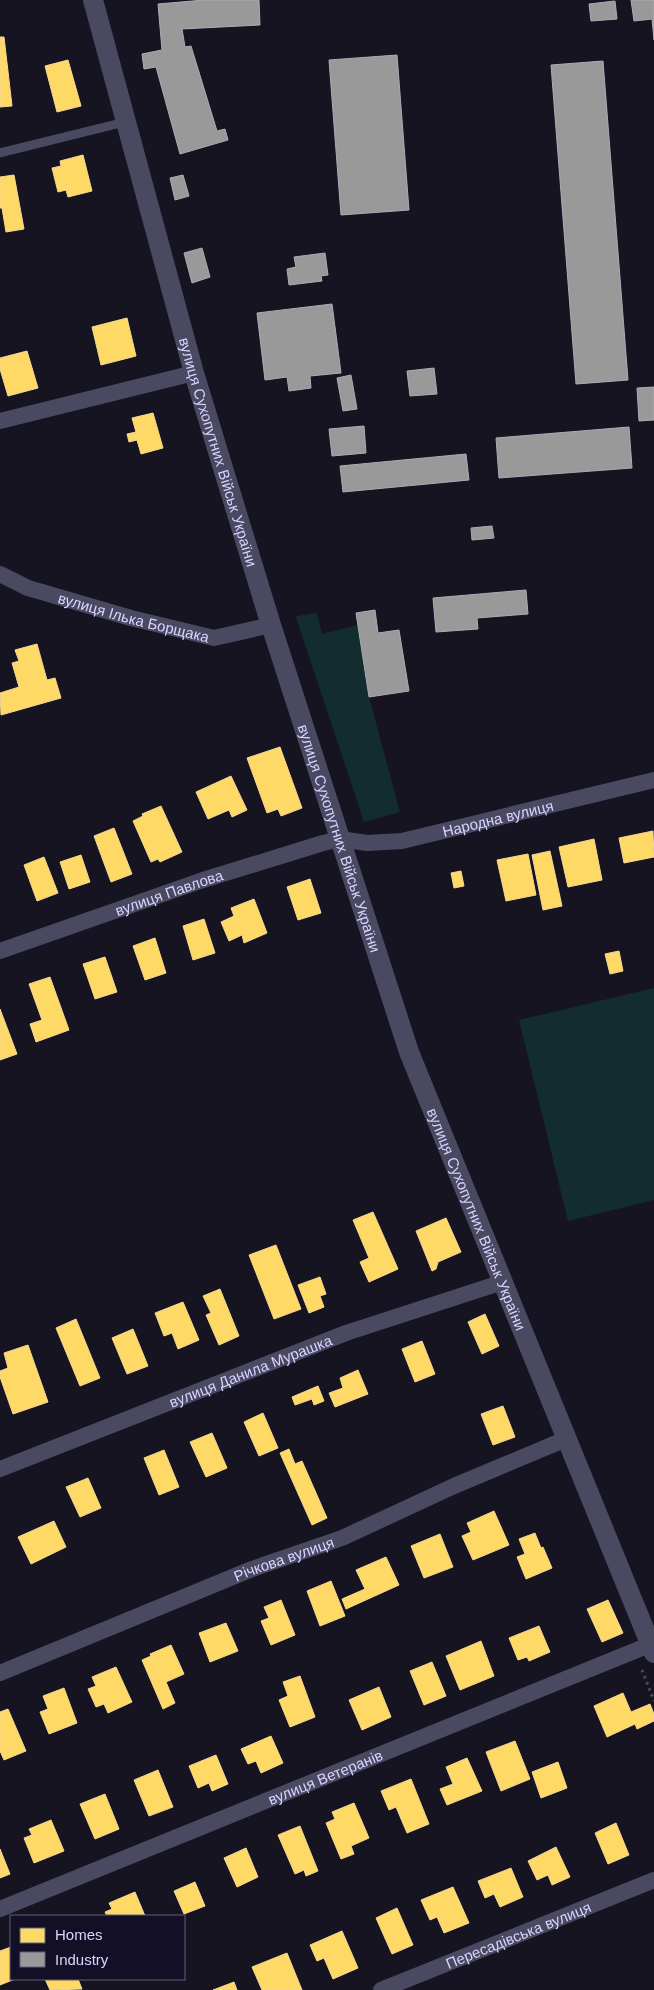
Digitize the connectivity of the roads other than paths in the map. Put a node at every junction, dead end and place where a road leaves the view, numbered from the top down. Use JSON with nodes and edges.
{"nodes":[{"id":1,"x":93,"y":0,"type":"edge"},
{"id":2,"x":124,"y":122,"type":"junction"},
{"id":3,"x":0,"y":153,"type":"edge"},
{"id":4,"x":194,"y":373,"type":"junction"},
{"id":5,"x":0,"y":421,"type":"edge"},
{"id":6,"x":0,"y":574,"type":"edge"},
{"id":7,"x":271,"y":625,"type":"junction"},
{"id":8,"x":654,"y":780,"type":"edge"},
{"id":9,"x":340,"y":839,"type":"junction"},
{"id":10,"x":0,"y":951,"type":"edge"},
{"id":11,"x":504,"y":1282,"type":"junction"},
{"id":12,"x":566,"y":1439,"type":"junction"},
{"id":13,"x":0,"y":1469,"type":"edge"},
{"id":14,"x":653,"y":1647,"type":"edge"},
{"id":15,"x":0,"y":1673,"type":"edge"},
{"id":16,"x":654,"y":1880,"type":"edge"},
{"id":17,"x":0,"y":1909,"type":"edge"},
{"id":18,"x":381,"y":1990,"type":"edge"}],
"edges":[{"from":1,"to":2,"type":"street","name":"вулиця Сухопутних Військ України"},
{"from":2,"to":3,"type":"lane"},
{"from":2,"to":4,"type":"street","name":"вулиця Сухопутних Військ України"},
{"from":4,"to":5,"type":"street"},
{"from":4,"to":7,"type":"street","name":"вулиця Сухопутних Військ України"},
{"from":6,"to":7,"type":"street","name":"вулиця Ілька Борщака"},
{"from":7,"to":9,"type":"street","name":"вулиця Сухопутних Військ України"},
{"from":8,"to":9,"type":"street","name":"Народна вулиця"},
{"from":9,"to":10,"type":"street","name":"вулиця Павлова"},
{"from":9,"to":11,"type":"street","name":"вулиця Сухопутних Військ України"},
{"from":11,"to":12,"type":"street","name":"вулиця Сухопутних Військ України"},
{"from":11,"to":13,"type":"street","name":"вулиця Данила Мурашка"},
{"from":12,"to":14,"type":"street","name":"вулиця Сухопутних Військ України"},
{"from":12,"to":15,"type":"street","name":"Річкова вулиця"},
{"from":14,"to":17,"type":"street","name":"вулиця Ветеранів"},
{"from":16,"to":18,"type":"street","name":"Пересадівська вулиця"}]}
